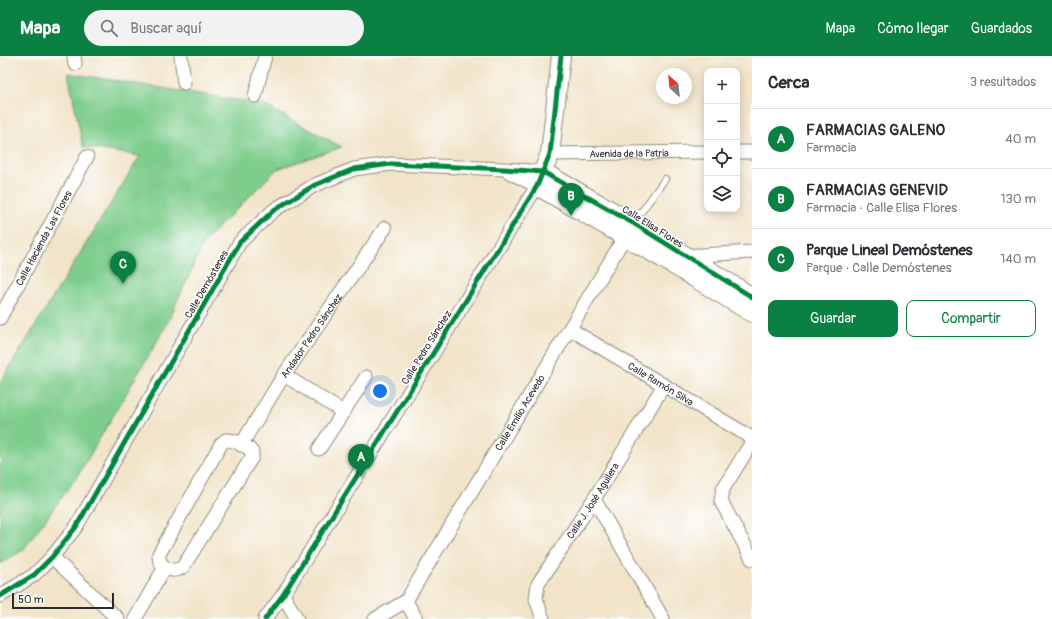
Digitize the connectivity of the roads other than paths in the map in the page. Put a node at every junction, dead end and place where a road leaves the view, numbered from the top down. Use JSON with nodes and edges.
{"nodes":[{"id":1,"x":181,"y":56,"type":"edge"},
{"id":2,"x":265,"y":56,"type":"edge"},
{"id":3,"x":561,"y":56,"type":"edge"},
{"id":4,"x":184,"y":83,"type":"dead end"},
{"id":5,"x":255,"y":96,"type":"dead end"},
{"id":6,"x":704,"y":152,"type":"edge"},
{"id":7,"x":740,"y":152,"type":"edge"},
{"id":8,"x":752,"y":152,"type":"edge"},
{"id":9,"x":550,"y":154,"type":"junction"},
{"id":10,"x":87,"y":157,"type":"dead end"},
{"id":11,"x":540,"y":179,"type":"junction"},
{"id":12,"x":665,"y":179,"type":"dead end"},
{"id":13,"x":386,"y":228,"type":"dead end"},
{"id":14,"x":629,"y":230,"type":"junction"},
{"id":15,"x":752,"y":252,"type":"edge"},
{"id":16,"x":685,"y":256,"type":"junction"},
{"id":17,"x":662,"y":258,"type":"junction"},
{"id":18,"x":6,"y":295,"type":"edge"},
{"id":19,"x":752,"y":297,"type":"edge"},
{"id":20,"x":752,"y":313,"type":"edge"},
{"id":21,"x":0,"y":318,"type":"edge"},
{"id":22,"x":570,"y":329,"type":"junction"},
{"id":23,"x":284,"y":375,"type":"junction"},
{"id":24,"x":366,"y":377,"type":"dead end"},
{"id":25,"x":664,"y":385,"type":"junction"},
{"id":26,"x":343,"y":412,"type":"junction"},
{"id":27,"x":752,"y":438,"type":"edge"},
{"id":28,"x":752,"y":442,"type":"edge"},
{"id":29,"x":241,"y":445,"type":"junction"},
{"id":30,"x":319,"y":449,"type":"dead end"},
{"id":31,"x":594,"y":499,"type":"junction"},
{"id":32,"x":52,"y":557,"type":"junction"},
{"id":33,"x":752,"y":557,"type":"edge"},
{"id":34,"x":165,"y":568,"type":"junction"},
{"id":35,"x":283,"y":595,"type":"junction"},
{"id":36,"x":0,"y":596,"type":"edge"},
{"id":37,"x":406,"y":602,"type":"junction"},
{"id":38,"x":268,"y":618,"type":"edge"},
{"id":39,"x":118,"y":619,"type":"edge"},
{"id":40,"x":135,"y":619,"type":"edge"},
{"id":41,"x":297,"y":619,"type":"edge"},
{"id":42,"x":375,"y":619,"type":"edge"},
{"id":43,"x":416,"y":619,"type":"edge"},
{"id":44,"x":543,"y":619,"type":"edge"},
{"id":45,"x":663,"y":619,"type":"edge"}],
"edges":[{"from":1,"to":4,"type":"street"},
{"from":2,"to":5,"type":"street"},
{"from":3,"to":9,"type":"street"},
{"from":6,"to":9,"type":"street","name":"Avenida de la Patria"},
{"from":7,"to":8,"type":"street"},
{"from":9,"to":11,"type":"street"},
{"from":10,"to":18,"type":"street","name":"Calle Hacienda Las Flores"},
{"from":11,"to":14,"type":"street","name":"Calle Elisa Flores"},
{"from":11,"to":32,"type":"street","name":"Calle Demóstenes"},
{"from":11,"to":35,"type":"street","name":"Calle Pedro Sánchez"},
{"from":12,"to":14,"type":"lane"},
{"from":13,"to":23,"type":"street","name":"Andador Pedro Sánchez"},
{"from":14,"to":16,"type":"street","name":"Calle Elisa Flores"},
{"from":14,"to":17,"type":"street","name":"Calle Elisa Flores"},
{"from":14,"to":22,"type":"street","name":"Calle Emilio Acevedo"},
{"from":15,"to":16,"type":"street"},
{"from":16,"to":17,"type":"street"},
{"from":16,"to":19,"type":"street","name":"Calle Elisa Flores"},
{"from":17,"to":20,"type":"street","name":"Calle Elisa Flores"},
{"from":18,"to":21,"type":"street","name":"Calle Hacienda Las Flores"},
{"from":22,"to":25,"type":"street","name":"Calle Ramón Silva"},
{"from":22,"to":37,"type":"street","name":"Calle Emilio Acevedo"},
{"from":23,"to":26,"type":"street"},
{"from":23,"to":29,"type":"street","name":"Andador Pedro Sánchez"},
{"from":24,"to":26,"type":"street"},
{"from":25,"to":27,"type":"street","name":"Calle Ramón Silva"},
{"from":25,"to":31,"type":"street","name":"Calle J. José Aguilera"},
{"from":26,"to":30,"type":"street"},
{"from":28,"to":33,"type":"street"},
{"from":29,"to":34,"type":"street"},
{"from":29,"to":34,"type":"street"},
{"from":31,"to":44,"type":"street","name":"Calle J. José Aguilera"},
{"from":31,"to":45,"type":"street"},
{"from":32,"to":36,"type":"street","name":"Calle Demóstenes"},
{"from":32,"to":39,"type":"street"},
{"from":34,"to":40,"type":"street"},
{"from":35,"to":38,"type":"street","name":"Calle Pedro Sánchez"},
{"from":35,"to":41,"type":"street"},
{"from":37,"to":42,"type":"street"},
{"from":37,"to":43,"type":"street"}]}
